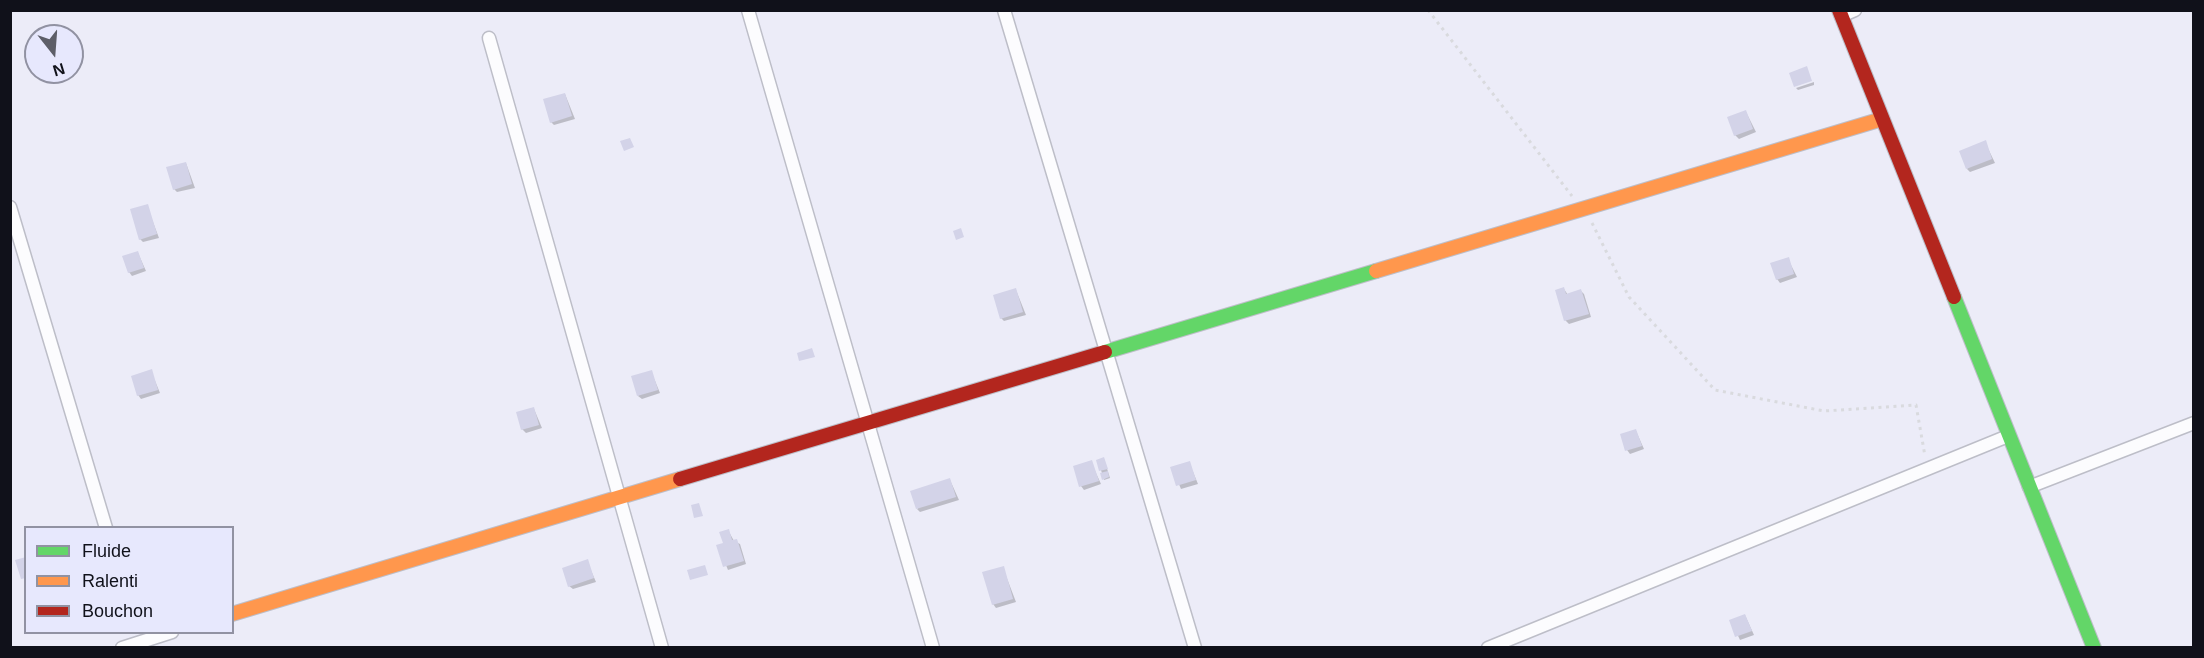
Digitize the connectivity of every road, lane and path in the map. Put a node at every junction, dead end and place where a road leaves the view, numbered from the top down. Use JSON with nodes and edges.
{"nodes":[{"id":1,"x":748,"y":10,"type":"edge"},
{"id":2,"x":1004,"y":10,"type":"edge"},
{"id":3,"x":1428,"y":10,"type":"edge"},
{"id":4,"x":1855,"y":10,"type":"edge"},
{"id":5,"x":1840,"y":13,"type":"edge"},
{"id":6,"x":489,"y":38,"type":"dead end"},
{"id":7,"x":1882,"y":119,"type":"junction"},
{"id":8,"x":10,"y":207,"type":"edge"},
{"id":9,"x":1582,"y":209,"type":"junction"},
{"id":10,"x":1106,"y":352,"type":"junction"},
{"id":11,"x":868,"y":423,"type":"junction"},
{"id":12,"x":2193,"y":423,"type":"edge"},
{"id":13,"x":2008,"y":436,"type":"junction"},
{"id":14,"x":1927,"y":469,"type":"junction"},
{"id":15,"x":2029,"y":487,"type":"junction"},
{"id":16,"x":620,"y":498,"type":"junction"},
{"id":17,"x":105,"y":526,"type":"edge"},
{"id":18,"x":234,"y":613,"type":"edge"},
{"id":19,"x":168,"y":634,"type":"edge"},
{"id":20,"x":140,"y":641,"type":"edge"},
{"id":21,"x":122,"y":648,"type":"edge"},
{"id":22,"x":662,"y":648,"type":"edge"},
{"id":23,"x":933,"y":648,"type":"edge"},
{"id":24,"x":1194,"y":648,"type":"edge"},
{"id":25,"x":1488,"y":648,"type":"edge"},
{"id":26,"x":2094,"y":648,"type":"edge"}],
"edges":[{"from":1,"to":11,"type":"street"},
{"from":2,"to":10,"type":"street"},
{"from":3,"to":9,"type":"path"},
{"from":4,"to":5,"type":"street"},
{"from":5,"to":7,"type":"street"},
{"from":6,"to":16,"type":"street"},
{"from":7,"to":9,"type":"street"},
{"from":7,"to":13,"type":"street"},
{"from":8,"to":17,"type":"street"},
{"from":9,"to":10,"type":"street"},
{"from":9,"to":14,"type":"path"},
{"from":10,"to":11,"type":"street"},
{"from":10,"to":24,"type":"street"},
{"from":11,"to":16,"type":"street"},
{"from":11,"to":23,"type":"street"},
{"from":12,"to":15,"type":"street"},
{"from":13,"to":14,"type":"street"},
{"from":13,"to":15,"type":"street"},
{"from":14,"to":25,"type":"street"},
{"from":15,"to":26,"type":"street"},
{"from":16,"to":18,"type":"street"},
{"from":16,"to":22,"type":"street"},
{"from":19,"to":20,"type":"street"},
{"from":20,"to":21,"type":"street"}]}
